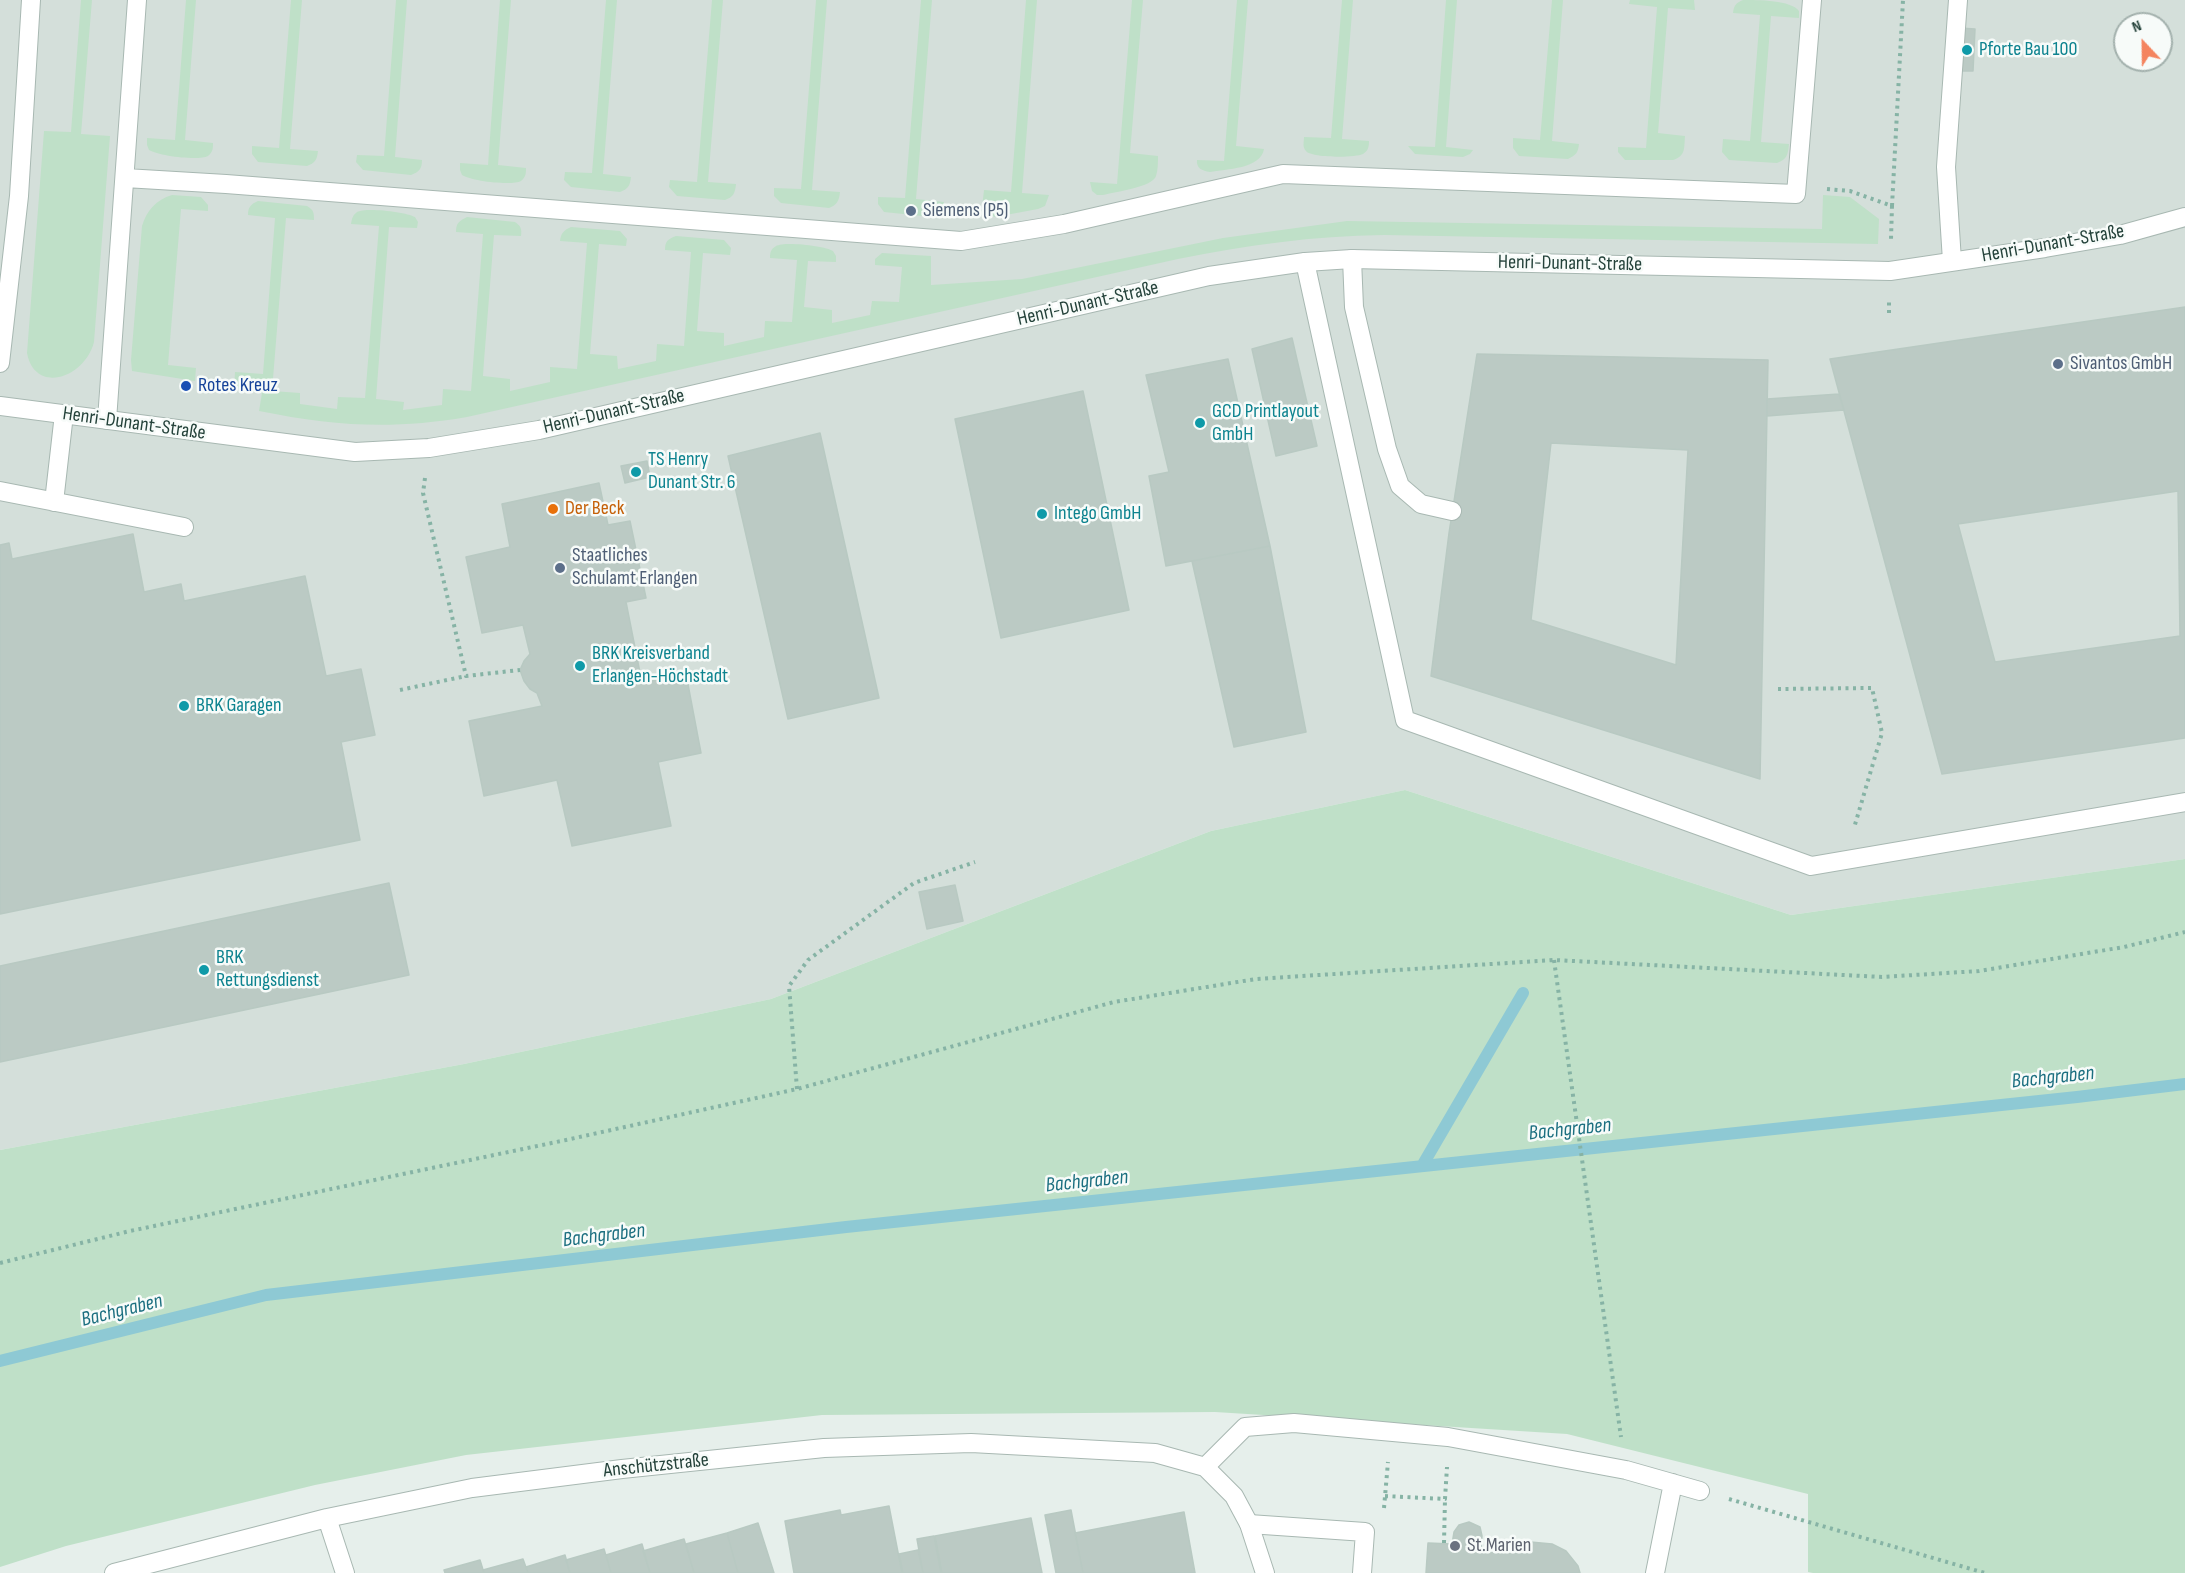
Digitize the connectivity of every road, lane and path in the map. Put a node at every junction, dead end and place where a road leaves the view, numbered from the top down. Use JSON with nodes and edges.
{"nodes":[{"id":1,"x":31,"y":0,"type":"edge"},
{"id":2,"x":137,"y":0,"type":"edge"},
{"id":3,"x":1812,"y":0,"type":"edge"},
{"id":4,"x":1903,"y":0,"type":"edge"},
{"id":5,"x":1958,"y":0,"type":"edge"},
{"id":6,"x":125,"y":178,"type":"junction"},
{"id":7,"x":1796,"y":187,"type":"junction"},
{"id":8,"x":1892,"y":206,"type":"junction"},
{"id":9,"x":2185,"y":217,"type":"edge"},
{"id":10,"x":1352,"y":260,"type":"junction"},
{"id":11,"x":1952,"y":261,"type":"junction"},
{"id":12,"x":1305,"y":262,"type":"junction"},
{"id":13,"x":1890,"y":271,"type":"junction"},
{"id":14,"x":1889,"y":313,"type":"dead end"},
{"id":15,"x":0,"y":363,"type":"edge"},
{"id":16,"x":0,"y":406,"type":"edge"},
{"id":17,"x":64,"y":414,"type":"junction"},
{"id":18,"x":107,"y":420,"type":"junction"},
{"id":19,"x":429,"y":448,"type":"junction"},
{"id":20,"x":0,"y":491,"type":"edge"},
{"id":21,"x":54,"y":502,"type":"junction"},
{"id":22,"x":1452,"y":511,"type":"dead end"},
{"id":23,"x":184,"y":527,"type":"dead end"},
{"id":24,"x":520,"y":670,"type":"dead end"},
{"id":25,"x":466,"y":676,"type":"junction"},
{"id":26,"x":1778,"y":689,"type":"dead end"},
{"id":27,"x":400,"y":690,"type":"dead end"},
{"id":28,"x":2185,"y":802,"type":"edge"},
{"id":29,"x":1844,"y":860,"type":"junction"},
{"id":30,"x":975,"y":862,"type":"dead end"},
{"id":31,"x":2185,"y":932,"type":"edge"},
{"id":32,"x":1554,"y":960,"type":"junction"},
{"id":33,"x":797,"y":1089,"type":"junction"},
{"id":34,"x":0,"y":1263,"type":"edge"},
{"id":35,"x":1390,"y":1432,"type":"junction"},
{"id":36,"x":1205,"y":1467,"type":"junction"},
{"id":37,"x":1447,"y":1469,"type":"dead end"},
{"id":38,"x":1626,"y":1470,"type":"junction"},
{"id":39,"x":1673,"y":1483,"type":"junction"},
{"id":40,"x":1700,"y":1491,"type":"joint"},
{"id":41,"x":1385,"y":1496,"type":"junction"},
{"id":42,"x":1445,"y":1499,"type":"junction"},
{"id":43,"x":327,"y":1518,"type":"junction"},
{"id":44,"x":1249,"y":1524,"type":"junction"},
{"id":45,"x":1365,"y":1532,"type":"junction"},
{"id":46,"x":1444,"y":1543,"type":"dead end"},
{"id":47,"x":114,"y":1573,"type":"edge"},
{"id":48,"x":345,"y":1573,"type":"edge"},
{"id":49,"x":1265,"y":1573,"type":"edge"},
{"id":50,"x":1362,"y":1573,"type":"edge"},
{"id":51,"x":1655,"y":1573,"type":"edge"},
{"id":52,"x":1985,"y":1573,"type":"edge"}],
"edges":[{"from":1,"to":15,"type":"street"},
{"from":2,"to":6,"type":"street"},
{"from":3,"to":7,"type":"street"},
{"from":4,"to":8,"type":"path"},
{"from":5,"to":11,"type":"street"},
{"from":6,"to":7,"type":"street"},
{"from":6,"to":18,"type":"street"},
{"from":7,"to":8,"type":"path"},
{"from":8,"to":13,"type":"path"},
{"from":9,"to":11,"type":"street","name":"Henri-Dunant-Straße"},
{"from":10,"to":12,"type":"street","name":"Henri-Dunant-Straße"},
{"from":10,"to":13,"type":"street","name":"Henri-Dunant-Straße"},
{"from":10,"to":22,"type":"street"},
{"from":11,"to":13,"type":"street","name":"Henri-Dunant-Straße"},
{"from":12,"to":19,"type":"street","name":"Henri-Dunant-Straße"},
{"from":12,"to":29,"type":"street"},
{"from":13,"to":14,"type":"path"},
{"from":16,"to":17,"type":"street","name":"Henri-Dunant-Straße"},
{"from":17,"to":18,"type":"street","name":"Henri-Dunant-Straße"},
{"from":17,"to":21,"type":"street"},
{"from":18,"to":19,"type":"street","name":"Henri-Dunant-Straße"},
{"from":19,"to":25,"type":"path"},
{"from":20,"to":21,"type":"street"},
{"from":21,"to":23,"type":"street"},
{"from":24,"to":25,"type":"path"},
{"from":25,"to":27,"type":"path"},
{"from":26,"to":29,"type":"path"},
{"from":28,"to":29,"type":"street"},
{"from":30,"to":33,"type":"path"},
{"from":31,"to":32,"type":"path"},
{"from":32,"to":33,"type":"path"},
{"from":32,"to":38,"type":"path"},
{"from":33,"to":34,"type":"path"},
{"from":35,"to":36,"type":"street"},
{"from":35,"to":38,"type":"street"},
{"from":35,"to":41,"type":"path"},
{"from":36,"to":43,"type":"street","name":"Anschützstraße"},
{"from":36,"to":44,"type":"street"},
{"from":37,"to":42,"type":"path"},
{"from":38,"to":39,"type":"street"},
{"from":39,"to":40,"type":"street"},
{"from":39,"to":51,"type":"street"},
{"from":40,"to":52,"type":"path"},
{"from":41,"to":42,"type":"path"},
{"from":41,"to":45,"type":"path"},
{"from":42,"to":46,"type":"path"},
{"from":43,"to":47,"type":"street","name":"Anschützstraße"},
{"from":43,"to":48,"type":"street"},
{"from":44,"to":45,"type":"street"},
{"from":44,"to":49,"type":"street"},
{"from":45,"to":50,"type":"street"}]}
